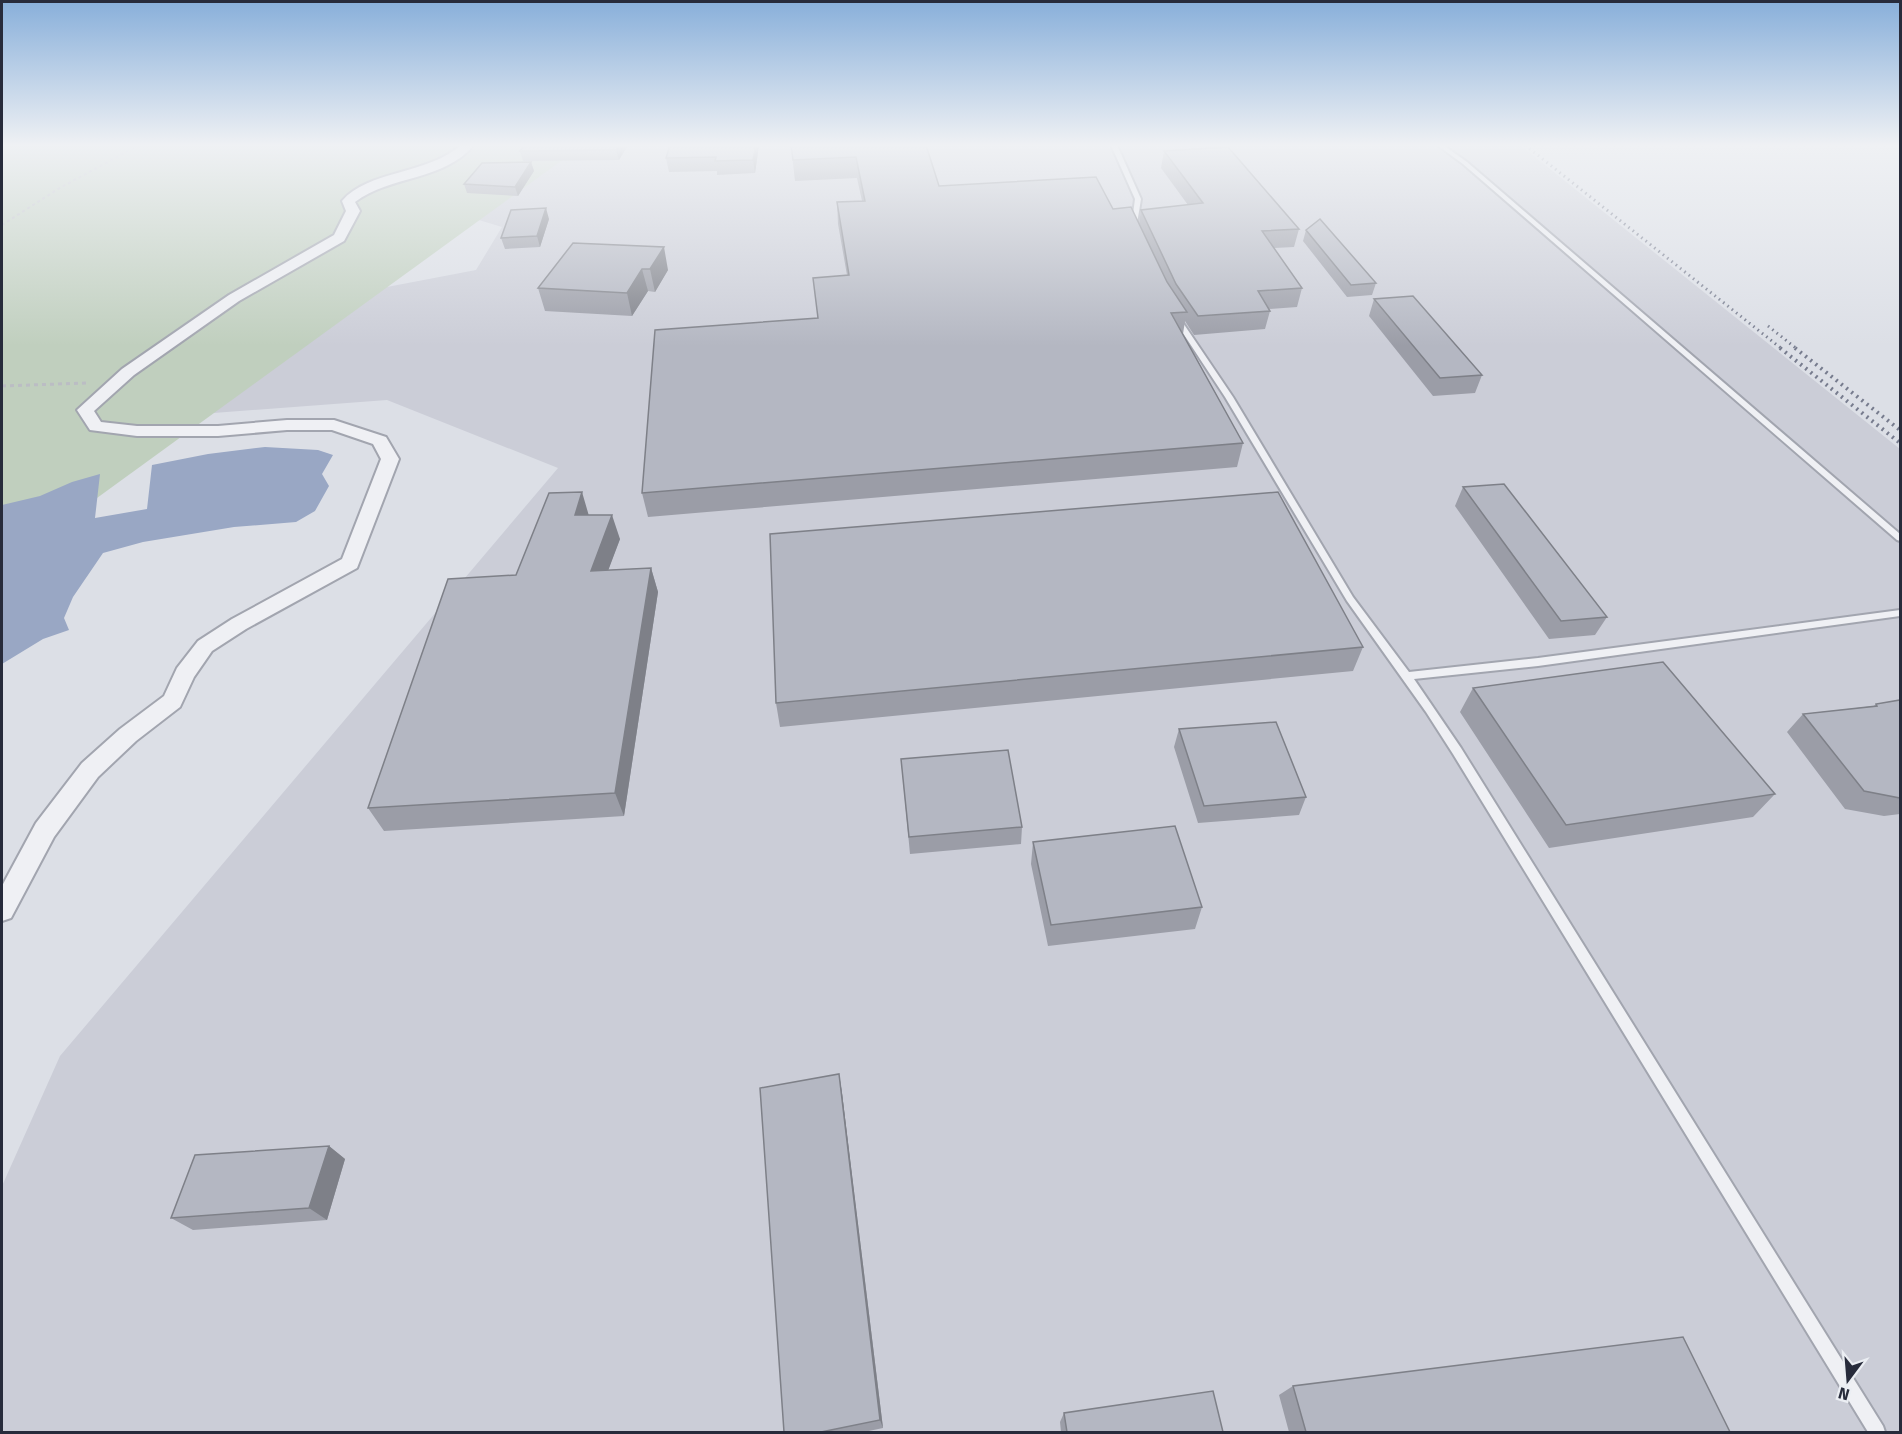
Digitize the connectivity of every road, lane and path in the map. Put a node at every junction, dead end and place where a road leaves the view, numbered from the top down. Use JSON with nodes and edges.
{"nodes":[{"id":1,"x":22,"y":212,"type":"edge"},
{"id":2,"x":353,"y":212,"type":"edge"},
{"id":3,"x":1136,"y":212,"type":"edge"},
{"id":4,"x":1522,"y":212,"type":"edge"},
{"id":5,"x":2,"y":225,"type":"edge"},
{"id":6,"x":1138,"y":239,"type":"edge"},
{"id":7,"x":1174,"y":313,"type":"edge"},
{"id":8,"x":117,"y":382,"type":"junction"},
{"id":9,"x":2,"y":386,"type":"edge"},
{"id":10,"x":1900,"y":538,"type":"edge"},
{"id":11,"x":1900,"y":613,"type":"edge"},
{"id":12,"x":1407,"y":676,"type":"junction"},
{"id":13,"x":2,"y":910,"type":"edge"},
{"id":14,"x":1877,"y":1432,"type":"edge"}],
"edges":[{"from":1,"to":5,"type":"path"},
{"from":2,"to":8,"type":"street"},
{"from":3,"to":6,"type":"lane"},
{"from":4,"to":10,"type":"lane"},
{"from":7,"to":12,"type":"lane"},
{"from":8,"to":9,"type":"path"},
{"from":8,"to":13,"type":"street"},
{"from":11,"to":12,"type":"lane"},
{"from":12,"to":14,"type":"lane"}]}
